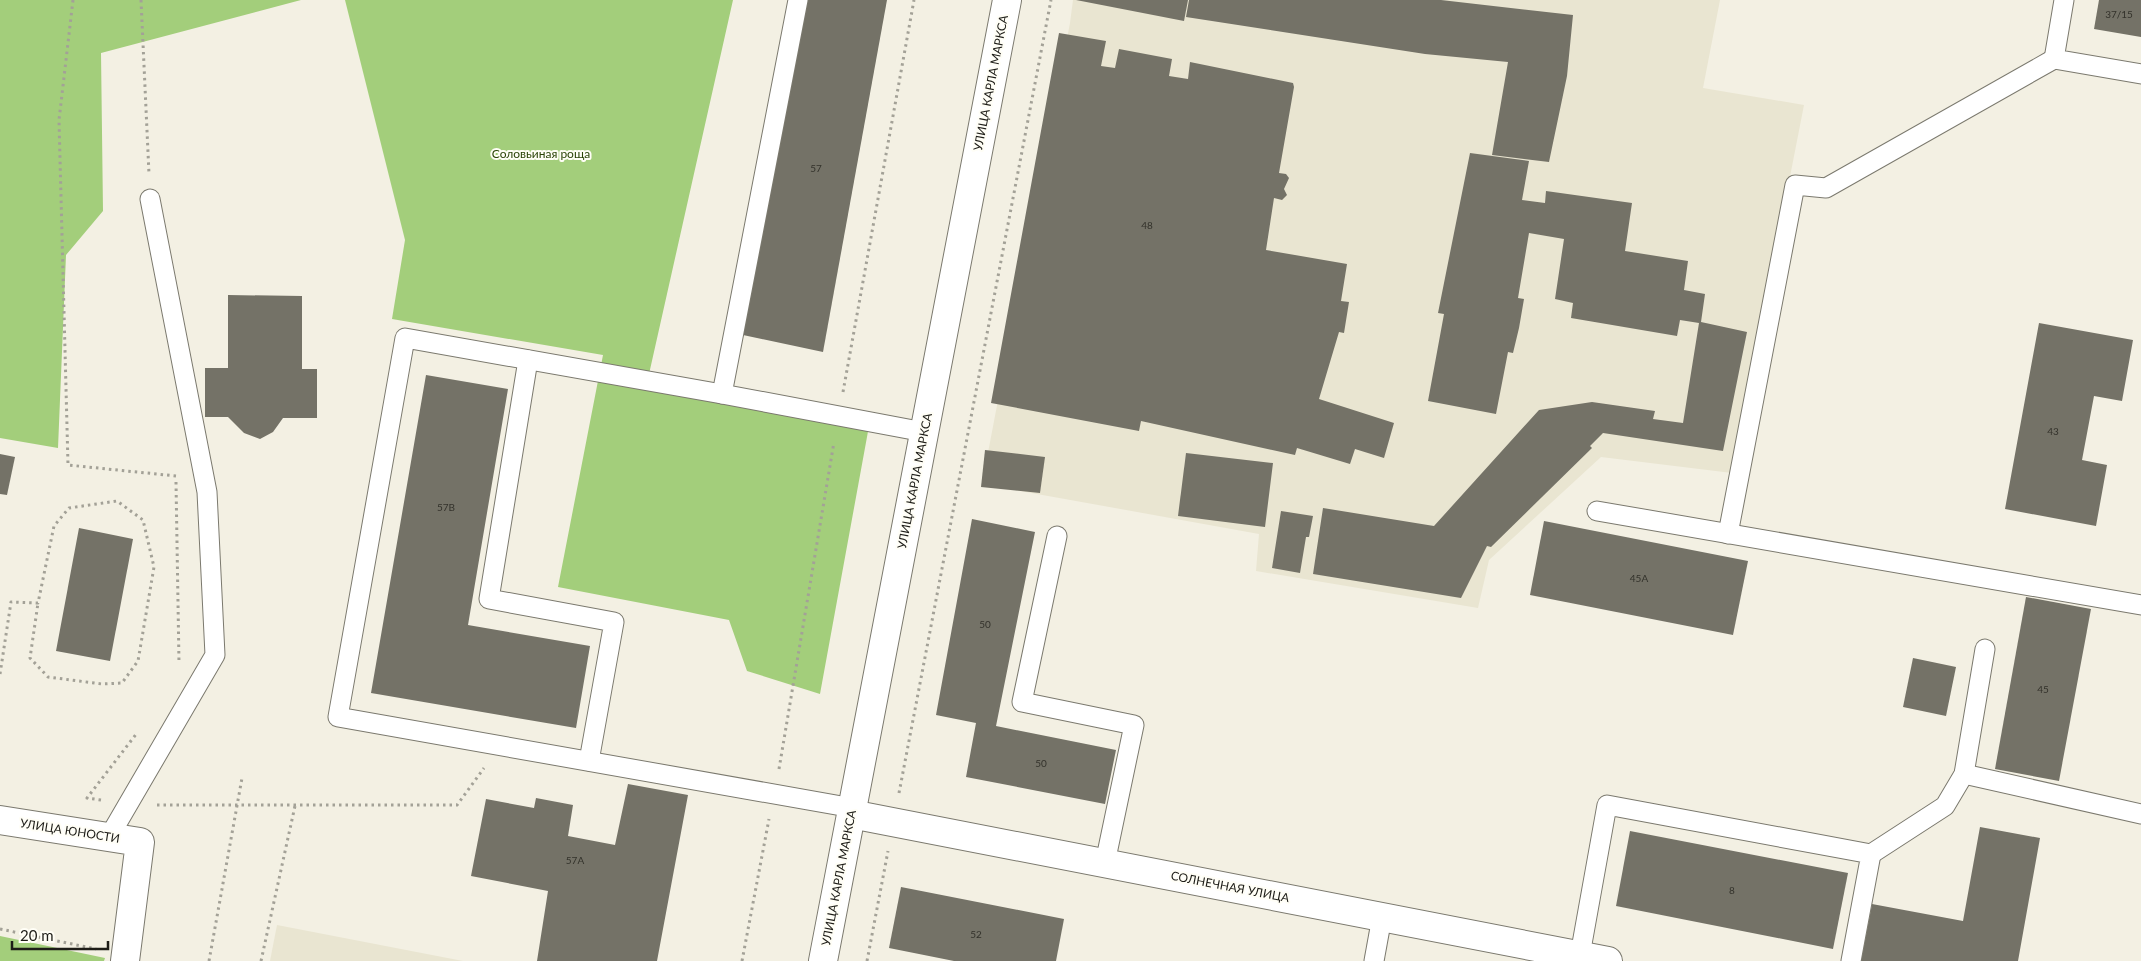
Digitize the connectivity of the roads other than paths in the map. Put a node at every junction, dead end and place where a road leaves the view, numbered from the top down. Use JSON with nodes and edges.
{"nodes":[{"id":1,"x":798,"y":0,"type":"edge"},
{"id":2,"x":1007,"y":0,"type":"edge"},
{"id":3,"x":2064,"y":0,"type":"edge"},
{"id":4,"x":2054,"y":59,"type":"junction"},
{"id":5,"x":2141,"y":74,"type":"edge"},
{"id":6,"x":150,"y":199,"type":"road end"},
{"id":7,"x":528,"y":360,"type":"junction"},
{"id":8,"x":722,"y":394,"type":"junction"},
{"id":9,"x":924,"y":432,"type":"junction"},
{"id":10,"x":1597,"y":511,"type":"dead end"},
{"id":11,"x":1728,"y":534,"type":"junction"},
{"id":12,"x":1057,"y":536,"type":"dead end"},
{"id":13,"x":2141,"y":605,"type":"edge"},
{"id":14,"x":1985,"y":649,"type":"dead end"},
{"id":15,"x":589,"y":761,"type":"junction"},
{"id":16,"x":1964,"y":774,"type":"junction"},
{"id":17,"x":852,"y":811,"type":"junction"},
{"id":18,"x":2141,"y":814,"type":"edge"},
{"id":19,"x":0,"y":820,"type":"edge"},
{"id":20,"x":109,"y":837,"type":"junction"},
{"id":21,"x":1870,"y":854,"type":"junction"},
{"id":22,"x":1105,"y":863,"type":"junction"},
{"id":23,"x":1382,"y":917,"type":"junction"},
{"id":24,"x":1523,"y":953,"type":"edge"},
{"id":25,"x":1580,"y":955,"type":"junction"},
{"id":26,"x":126,"y":958,"type":"edge"},
{"id":27,"x":823,"y":961,"type":"edge"},
{"id":28,"x":1374,"y":961,"type":"edge"},
{"id":29,"x":1608,"y":961,"type":"edge"},
{"id":30,"x":1851,"y":961,"type":"edge"}],
"edges":[{"from":1,"to":8,"type":"lane"},
{"from":2,"to":9,"type":"street","name":"УЛИЦА КАРЛА МАРКСА"},
{"from":3,"to":4,"type":"lane"},
{"from":4,"to":5,"type":"lane"},
{"from":4,"to":11,"type":"lane"},
{"from":6,"to":20,"type":"lane"},
{"from":7,"to":8,"type":"lane"},
{"from":7,"to":15,"type":"lane"},
{"from":7,"to":15,"type":"lane"},
{"from":8,"to":9,"type":"lane"},
{"from":9,"to":17,"type":"street","name":"УЛИЦА КАРЛА МАРКСА"},
{"from":10,"to":11,"type":"lane"},
{"from":11,"to":13,"type":"lane"},
{"from":12,"to":22,"type":"lane"},
{"from":14,"to":16,"type":"lane"},
{"from":15,"to":17,"type":"lane"},
{"from":16,"to":18,"type":"lane"},
{"from":16,"to":21,"type":"lane"},
{"from":17,"to":22,"type":"street","name":"СОЛНЕЧНАЯ УЛИЦА"},
{"from":17,"to":27,"type":"street","name":"УЛИЦА КАРЛА МАРКСА"},
{"from":19,"to":20,"type":"street","name":"УЛИЦА ЮНОСТИ"},
{"from":20,"to":26,"type":"street","name":"УЛИЦА ЮНОСТИ"},
{"from":21,"to":25,"type":"lane"},
{"from":21,"to":30,"type":"lane"},
{"from":22,"to":23,"type":"street","name":"СОЛНЕЧНАЯ УЛИЦА"},
{"from":23,"to":24,"type":"street","name":"СОЛНЕЧНАЯ УЛИЦА"},
{"from":23,"to":28,"type":"lane"},
{"from":24,"to":25,"type":"street","name":"СОЛНЕЧНАЯ УЛИЦА"},
{"from":25,"to":29,"type":"street","name":"СОЛНЕЧНАЯ УЛИЦА"}]}
